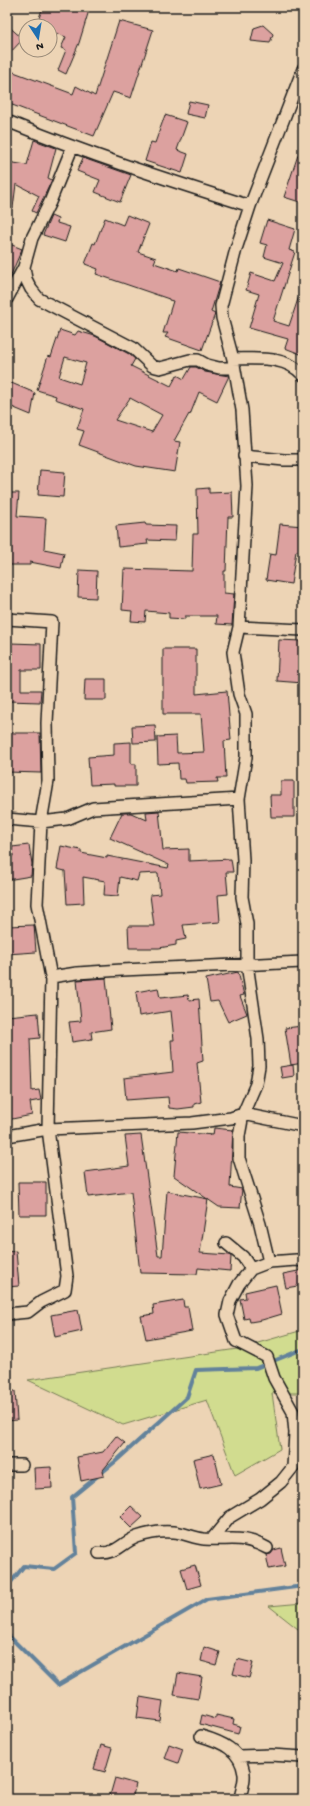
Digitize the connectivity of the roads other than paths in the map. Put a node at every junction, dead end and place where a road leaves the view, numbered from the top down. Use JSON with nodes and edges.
{"nodes":[{"id":1,"x":303,"y":69,"type":"edge"},
{"id":2,"x":7,"y":121,"type":"edge"},
{"id":3,"x":72,"y":148,"type":"junction"},
{"id":4,"x":250,"y":206,"type":"junction"},
{"id":5,"x":24,"y":267,"type":"junction"},
{"id":6,"x":7,"y":299,"type":"edge"},
{"id":7,"x":233,"y":364,"type":"junction"},
{"id":8,"x":303,"y":375,"type":"edge"},
{"id":9,"x":244,"y":456,"type":"junction"},
{"id":10,"x":303,"y":460,"type":"edge"},
{"id":11,"x":7,"y":619,"type":"edge"},
{"id":12,"x":239,"y":627,"type":"junction"},
{"id":13,"x":303,"y":630,"type":"edge"},
{"id":14,"x":239,"y":799,"type":"junction"},
{"id":15,"x":7,"y":819,"type":"edge"},
{"id":16,"x":41,"y":822,"type":"junction"},
{"id":17,"x":303,"y":962,"type":"edge"},
{"id":18,"x":247,"y":964,"type":"junction"},
{"id":19,"x":51,"y":977,"type":"junction"},
{"id":20,"x":243,"y":1114,"type":"junction"},
{"id":21,"x":303,"y":1126,"type":"edge"},
{"id":22,"x":48,"y":1129,"type":"junction"},
{"id":23,"x":7,"y":1136,"type":"edge"},
{"id":24,"x":226,"y":1243,"type":"dead end"},
{"id":25,"x":303,"y":1261,"type":"edge"},
{"id":26,"x":269,"y":1262,"type":"junction"},
{"id":27,"x":251,"y":1269,"type":"junction"},
{"id":28,"x":7,"y":1314,"type":"edge"},
{"id":29,"x":7,"y":1465,"type":"edge"},
{"id":30,"x":22,"y":1465,"type":"dead end"},
{"id":31,"x":212,"y":1539,"type":"junction"},
{"id":32,"x":267,"y":1548,"type":"dead end"},
{"id":33,"x":99,"y":1553,"type":"dead end"},
{"id":34,"x":201,"y":1736,"type":"dead end"},
{"id":35,"x":239,"y":1756,"type":"junction"},
{"id":36,"x":303,"y":1757,"type":"edge"},
{"id":37,"x":240,"y":1799,"type":"edge"}],
"edges":[{"from":1,"to":4,"type":"street"},
{"from":2,"to":3,"type":"street"},
{"from":3,"to":4,"type":"street"},
{"from":3,"to":5,"type":"street"},
{"from":4,"to":7,"type":"street"},
{"from":5,"to":6,"type":"street"},
{"from":5,"to":7,"type":"street"},
{"from":7,"to":8,"type":"street"},
{"from":7,"to":9,"type":"street"},
{"from":9,"to":10,"type":"street"},
{"from":9,"to":12,"type":"street"},
{"from":11,"to":16,"type":"street"},
{"from":12,"to":13,"type":"street"},
{"from":12,"to":14,"type":"street"},
{"from":14,"to":16,"type":"street"},
{"from":14,"to":18,"type":"street"},
{"from":15,"to":16,"type":"street"},
{"from":16,"to":19,"type":"street"},
{"from":17,"to":18,"type":"street"},
{"from":18,"to":19,"type":"street"},
{"from":18,"to":20,"type":"street"},
{"from":19,"to":22,"type":"street"},
{"from":20,"to":21,"type":"street"},
{"from":20,"to":22,"type":"street"},
{"from":20,"to":26,"type":"street"},
{"from":22,"to":23,"type":"street"},
{"from":22,"to":28,"type":"street"},
{"from":24,"to":27,"type":"street"},
{"from":25,"to":26,"type":"street"},
{"from":26,"to":27,"type":"street"},
{"from":27,"to":31,"type":"street"},
{"from":29,"to":30,"type":"street"},
{"from":31,"to":32,"type":"street"},
{"from":31,"to":33,"type":"street"},
{"from":34,"to":35,"type":"street"},
{"from":35,"to":36,"type":"street"},
{"from":35,"to":37,"type":"street"}]}
